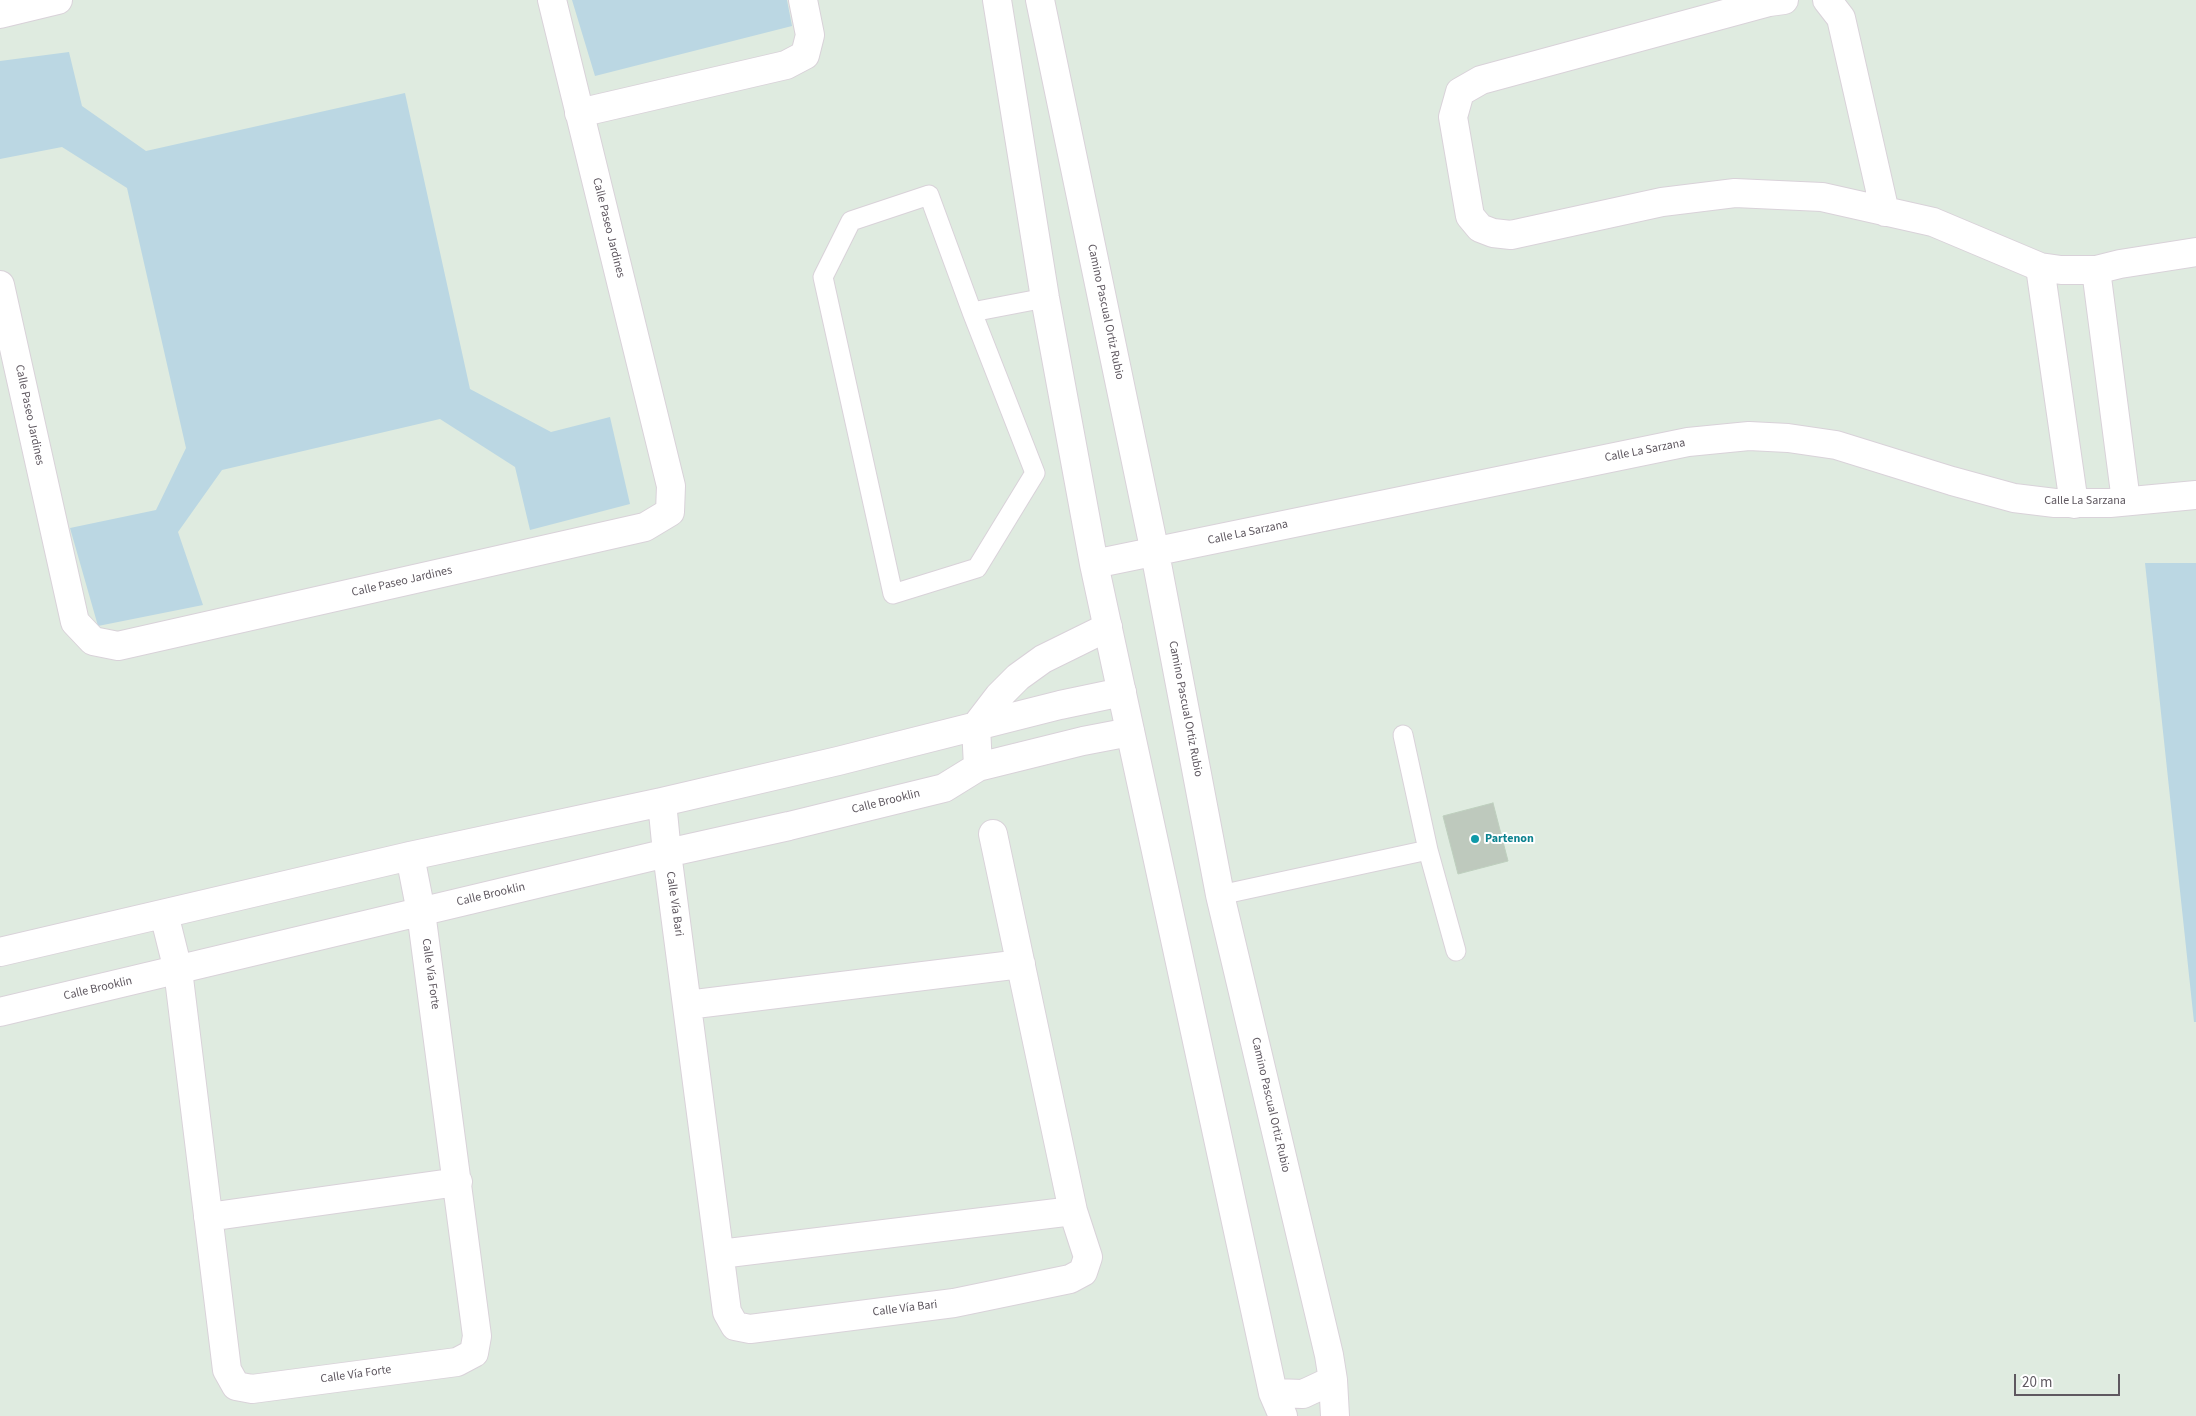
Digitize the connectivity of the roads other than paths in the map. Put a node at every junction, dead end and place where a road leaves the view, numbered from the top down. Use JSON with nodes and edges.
{"nodes":[{"id":1,"x":58,"y":0,"type":"edge"},
{"id":2,"x":552,"y":0,"type":"edge"},
{"id":3,"x":803,"y":0,"type":"edge"},
{"id":4,"x":997,"y":0,"type":"edge"},
{"id":5,"x":1040,"y":0,"type":"edge"},
{"id":6,"x":1784,"y":0,"type":"edge"},
{"id":7,"x":1827,"y":0,"type":"edge"},
{"id":8,"x":0,"y":14,"type":"edge"},
{"id":9,"x":579,"y":113,"type":"junction"},
{"id":10,"x":1885,"y":212,"type":"junction"},
{"id":11,"x":2196,"y":252,"type":"edge"},
{"id":12,"x":2040,"y":267,"type":"junction"},
{"id":13,"x":2096,"y":270,"type":"junction"},
{"id":14,"x":0,"y":285,"type":"edge"},
{"id":15,"x":1045,"y":298,"type":"junction"},
{"id":16,"x":972,"y":312,"type":"junction"},
{"id":17,"x":2196,"y":495,"type":"edge"},
{"id":18,"x":2126,"y":502,"type":"junction"},
{"id":19,"x":2074,"y":504,"type":"junction"},
{"id":20,"x":1155,"y":552,"type":"junction"},
{"id":21,"x":1094,"y":564,"type":"junction"},
{"id":22,"x":1108,"y":627,"type":"junction"},
{"id":23,"x":1122,"y":692,"type":"junction"},
{"id":24,"x":976,"y":726,"type":"junction"},
{"id":25,"x":1130,"y":732,"type":"junction"},
{"id":26,"x":1403,"y":735,"type":"dead end"},
{"id":27,"x":978,"y":767,"type":"junction"},
{"id":28,"x":662,"y":802,"type":"junction"},
{"id":29,"x":993,"y":834,"type":"dead end"},
{"id":30,"x":1428,"y":850,"type":"junction"},
{"id":31,"x":667,"y":853,"type":"junction"},
{"id":32,"x":410,"y":856,"type":"junction"},
{"id":33,"x":1220,"y":895,"type":"junction"},
{"id":34,"x":421,"y":912,"type":"junction"},
{"id":35,"x":164,"y":914,"type":"junction"},
{"id":36,"x":1456,"y":951,"type":"dead end"},
{"id":37,"x":0,"y":952,"type":"edge"},
{"id":38,"x":1021,"y":964,"type":"junction"},
{"id":39,"x":178,"y":970,"type":"junction"},
{"id":40,"x":687,"y":1006,"type":"junction"},
{"id":41,"x":0,"y":1012,"type":"edge"},
{"id":42,"x":458,"y":1182,"type":"junction"},
{"id":43,"x":1073,"y":1211,"type":"junction"},
{"id":44,"x":208,"y":1217,"type":"junction"},
{"id":45,"x":720,"y":1254,"type":"junction"},
{"id":46,"x":1333,"y":1380,"type":"junction"},
{"id":47,"x":1278,"y":1404,"type":"edge"},
{"id":48,"x":1335,"y":1416,"type":"edge"}],
"edges":[{"from":1,"to":8,"type":"street"},
{"from":2,"to":9,"type":"street","name":"Calle Paseo Jardines"},
{"from":3,"to":9,"type":"street"},
{"from":4,"to":15,"type":"street"},
{"from":5,"to":20,"type":"street","name":"Camino Pascual Ortiz Rubio"},
{"from":6,"to":10,"type":"street"},
{"from":7,"to":10,"type":"street"},
{"from":9,"to":14,"type":"street","name":"Calle Paseo Jardines"},
{"from":10,"to":12,"type":"street"},
{"from":11,"to":13,"type":"street"},
{"from":12,"to":13,"type":"street"},
{"from":12,"to":19,"type":"street"},
{"from":13,"to":18,"type":"street"},
{"from":15,"to":16,"type":"lane"},
{"from":15,"to":21,"type":"street"},
{"from":16,"to":16,"type":"lane"},
{"from":17,"to":18,"type":"street","name":"Calle La Sarzana"},
{"from":18,"to":19,"type":"street","name":"Calle La Sarzana"},
{"from":19,"to":20,"type":"street","name":"Calle La Sarzana"},
{"from":20,"to":21,"type":"street","name":"Calle La Sarzana"},
{"from":20,"to":33,"type":"street","name":"Camino Pascual Ortiz Rubio"},
{"from":21,"to":22,"type":"street"},
{"from":22,"to":23,"type":"street"},
{"from":22,"to":24,"type":"street"},
{"from":23,"to":24,"type":"street"},
{"from":23,"to":25,"type":"street"},
{"from":24,"to":27,"type":"street"},
{"from":24,"to":28,"type":"street"},
{"from":25,"to":27,"type":"street","name":"Calle Brooklin"},
{"from":25,"to":47,"type":"street"},
{"from":26,"to":30,"type":"lane"},
{"from":27,"to":31,"type":"street","name":"Calle Brooklin"},
{"from":28,"to":31,"type":"street","name":"Calle Vía Bari"},
{"from":28,"to":32,"type":"street"},
{"from":29,"to":38,"type":"street","name":"Calle Vía Bari"},
{"from":30,"to":33,"type":"lane"},
{"from":30,"to":36,"type":"lane"},
{"from":31,"to":34,"type":"street","name":"Calle Brooklin"},
{"from":31,"to":40,"type":"street","name":"Calle Vía Bari"},
{"from":32,"to":34,"type":"street","name":"Calle Vía Forte"},
{"from":32,"to":35,"type":"street"},
{"from":33,"to":46,"type":"street","name":"Camino Pascual Ortiz Rubio"},
{"from":34,"to":39,"type":"street","name":"Calle Brooklin"},
{"from":34,"to":42,"type":"street","name":"Calle Vía Forte"},
{"from":35,"to":37,"type":"street"},
{"from":35,"to":39,"type":"street","name":"Calle Vía Forte"},
{"from":38,"to":40,"type":"street"},
{"from":38,"to":43,"type":"street","name":"Calle Vía Bari"},
{"from":39,"to":41,"type":"street","name":"Calle Brooklin"},
{"from":39,"to":44,"type":"street","name":"Calle Vía Forte"},
{"from":40,"to":45,"type":"street","name":"Calle Vía Bari"},
{"from":42,"to":44,"type":"street"},
{"from":42,"to":44,"type":"street","name":"Calle Vía Forte"},
{"from":43,"to":45,"type":"street"},
{"from":43,"to":45,"type":"street","name":"Calle Vía Bari"},
{"from":46,"to":47,"type":"street"},
{"from":46,"to":48,"type":"street","name":"Camino Pascual Ortiz Rubio"}]}
